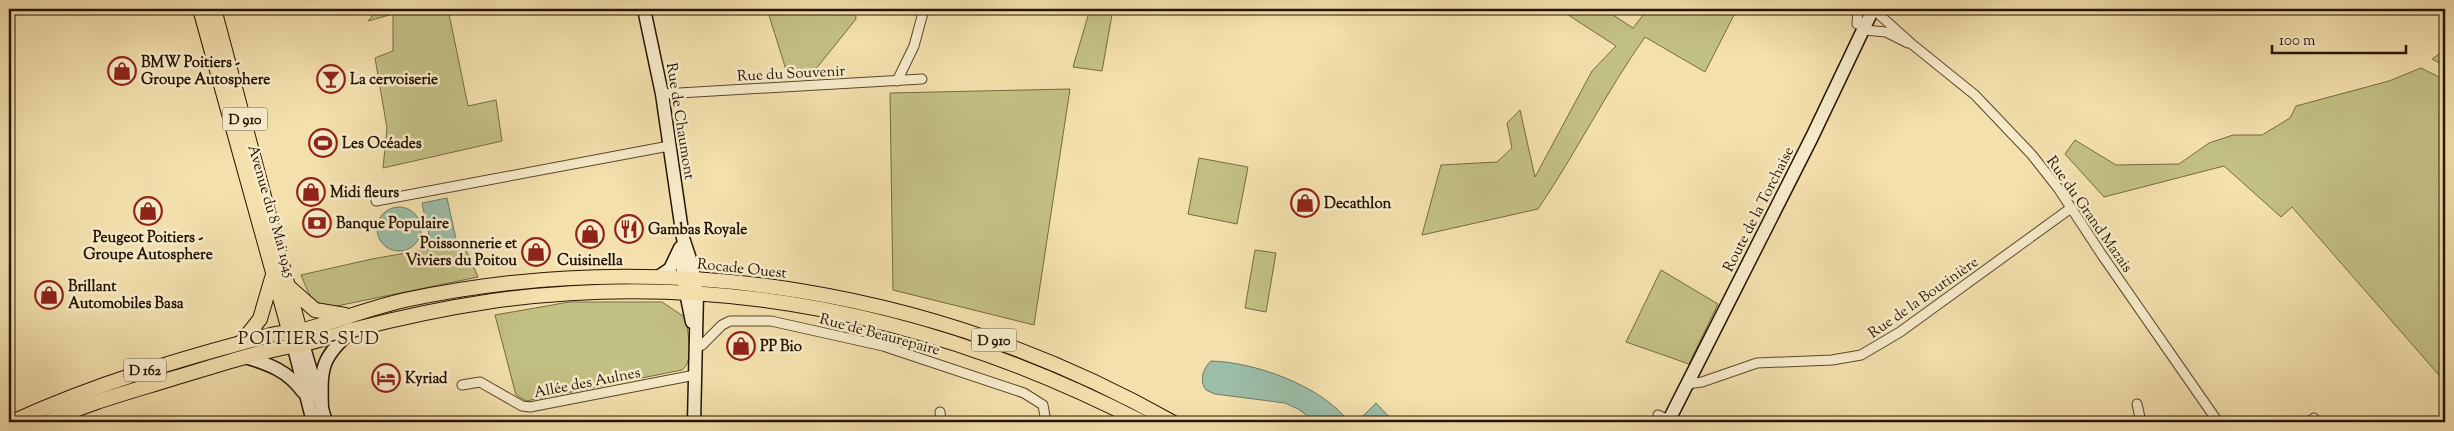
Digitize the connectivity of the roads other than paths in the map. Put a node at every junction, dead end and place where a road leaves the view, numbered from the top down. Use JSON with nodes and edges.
{"nodes":[{"id":1,"x":200,"y":9,"type":"edge"},
{"id":2,"x":214,"y":9,"type":"edge"},
{"id":3,"x":644,"y":9,"type":"edge"},
{"id":4,"x":924,"y":9,"type":"edge"},
{"id":5,"x":1858,"y":9,"type":"edge"},
{"id":6,"x":1873,"y":9,"type":"edge"},
{"id":7,"x":1860,"y":27,"type":"junction"},
{"id":8,"x":1913,"y":45,"type":"junction"},
{"id":9,"x":922,"y":79,"type":"dead end"},
{"id":10,"x":897,"y":81,"type":"junction"},
{"id":11,"x":662,"y":94,"type":"junction"},
{"id":12,"x":669,"y":146,"type":"junction"},
{"id":13,"x":376,"y":201,"type":"dead end"},
{"id":14,"x":2071,"y":208,"type":"junction"},
{"id":15,"x":683,"y":238,"type":"junction"},
{"id":16,"x":273,"y":276,"type":"junction"},
{"id":17,"x":658,"y":277,"type":"junction"},
{"id":18,"x":689,"y":278,"type":"junction"},
{"id":19,"x":289,"y":286,"type":"junction"},
{"id":20,"x":691,"y":293,"type":"junction"},
{"id":21,"x":350,"y":316,"type":"junction"},
{"id":22,"x":354,"y":330,"type":"junction"},
{"id":23,"x":297,"y":338,"type":"junction"},
{"id":24,"x":696,"y":342,"type":"junction"},
{"id":25,"x":241,"y":343,"type":"junction"},
{"id":26,"x":245,"y":357,"type":"junction"},
{"id":27,"x":694,"y":375,"type":"junction"},
{"id":28,"x":126,"y":377,"type":"junction"},
{"id":29,"x":1687,"y":384,"type":"junction"},
{"id":30,"x":462,"y":385,"type":"dead end"},
{"id":31,"x":137,"y":389,"type":"junction"},
{"id":32,"x":307,"y":398,"type":"junction"},
{"id":33,"x":91,"y":404,"type":"junction"},
{"id":34,"x":2137,"y":404,"type":"dead end"},
{"id":35,"x":940,"y":412,"type":"dead end"},
{"id":36,"x":324,"y":417,"type":"edge"},
{"id":37,"x":1665,"y":419,"type":"edge"},
{"id":38,"x":12,"y":422,"type":"edge"},
{"id":39,"x":47,"y":422,"type":"edge"},
{"id":40,"x":314,"y":422,"type":"edge"},
{"id":41,"x":694,"y":422,"type":"edge"},
{"id":42,"x":941,"y":422,"type":"edge"},
{"id":43,"x":1046,"y":422,"type":"edge"},
{"id":44,"x":1142,"y":422,"type":"edge"},
{"id":45,"x":1172,"y":422,"type":"edge"},
{"id":46,"x":2141,"y":422,"type":"edge"},
{"id":47,"x":2218,"y":422,"type":"edge"}],
"edges":[{"from":1,"to":16,"type":"main road","name":"Avenue du 8 Mai 1945","number":"D 910"},
{"from":2,"to":19,"type":"main road","name":"Avenue du 8 Mai 1945","number":"D 910"},
{"from":3,"to":11,"type":"main road","name":"Rue de Chaumont"},
{"from":4,"to":10,"type":"street"},
{"from":5,"to":7,"type":"street"},
{"from":6,"to":7,"type":"main road","name":"Route de la Torchaise"},
{"from":6,"to":8,"type":"street","name":"Rue du Grand Mazais"},
{"from":7,"to":8,"type":"street","name":"Rue du Grand Mazais"},
{"from":7,"to":29,"type":"main road","name":"Route de la Torchaise"},
{"from":8,"to":14,"type":"street","name":"Rue du Grand Mazais"},
{"from":9,"to":10,"type":"street","name":"Rue du Souvenir"},
{"from":10,"to":11,"type":"street","name":"Rue du Souvenir"},
{"from":11,"to":12,"type":"main road","name":"Rue de Chaumont"},
{"from":12,"to":13,"type":"street"},
{"from":12,"to":15,"type":"main road","name":"Rue de Chaumont"},
{"from":14,"to":29,"type":"street","name":"Rue de la Boutinière"},
{"from":14,"to":47,"type":"street","name":"Rue du Grand Mazais"},
{"from":15,"to":17,"type":"main road"},
{"from":15,"to":18,"type":"main road","name":"Rue de Chaumont"},
{"from":16,"to":23,"type":"main road","name":"Avenue du 8 Mai 1945","number":"D 910"},
{"from":16,"to":25,"type":"main road"},
{"from":17,"to":18,"type":"main road","name":"Rocade Ouest","number":"D 910"},
{"from":17,"to":21,"type":"main road","name":"Rocade Ouest","number":"D 910"},
{"from":18,"to":20,"type":"main road","name":"Rue de Chaumont"},
{"from":18,"to":45,"type":"main road","name":"Rocade Ouest","number":"D 910"},
{"from":19,"to":21,"type":"main road","number":"D 910"},
{"from":19,"to":23,"type":"main road","name":"Avenue du 8 Mai 1945","number":"D 910"},
{"from":20,"to":22,"type":"main road","name":"Rocade Ouest","number":"D 910"},
{"from":20,"to":24,"type":"main road","name":"Rue de Chaumont"},
{"from":20,"to":44,"type":"main road","name":"Rocade Ouest","number":"D 910"},
{"from":21,"to":23,"type":"main road","name":"Rocade Ouest","number":"D 910"},
{"from":22,"to":23,"type":"main road","name":"Rocade Ouest","number":"D 910"},
{"from":22,"to":36,"type":"main road"},
{"from":23,"to":25,"type":"main road","number":"D 162"},
{"from":23,"to":26,"type":"main road","number":"D 162"},
{"from":23,"to":32,"type":"main road","name":"Avenue du 8 Mai 1945"},
{"from":23,"to":36,"type":"main road","name":"Avenue du 8 Mai 1945"},
{"from":24,"to":27,"type":"main road","name":"Rue de Chaumont"},
{"from":24,"to":43,"type":"street","name":"Rue de Beaurepaire"},
{"from":25,"to":28,"type":"main road","number":"D 162"},
{"from":26,"to":31,"type":"main road","number":"D 162"},
{"from":26,"to":32,"type":"main road"},
{"from":27,"to":30,"type":"street","name":"Allée des Aulnes"},
{"from":27,"to":41,"type":"main road","name":"Rue de Chaumont"},
{"from":28,"to":31,"type":"main road"},
{"from":28,"to":33,"type":"main road"},
{"from":28,"to":38,"type":"main road","number":"D 162"},
{"from":29,"to":37,"type":"main road","name":"Route de la Torchaise"},
{"from":31,"to":33,"type":"main road","number":"D 162"},
{"from":32,"to":40,"type":"main road","name":"Avenue du 8 Mai 1945"},
{"from":33,"to":39,"type":"main road","number":"D 162"},
{"from":34,"to":46,"type":"street"},
{"from":35,"to":42,"type":"street"}]}
